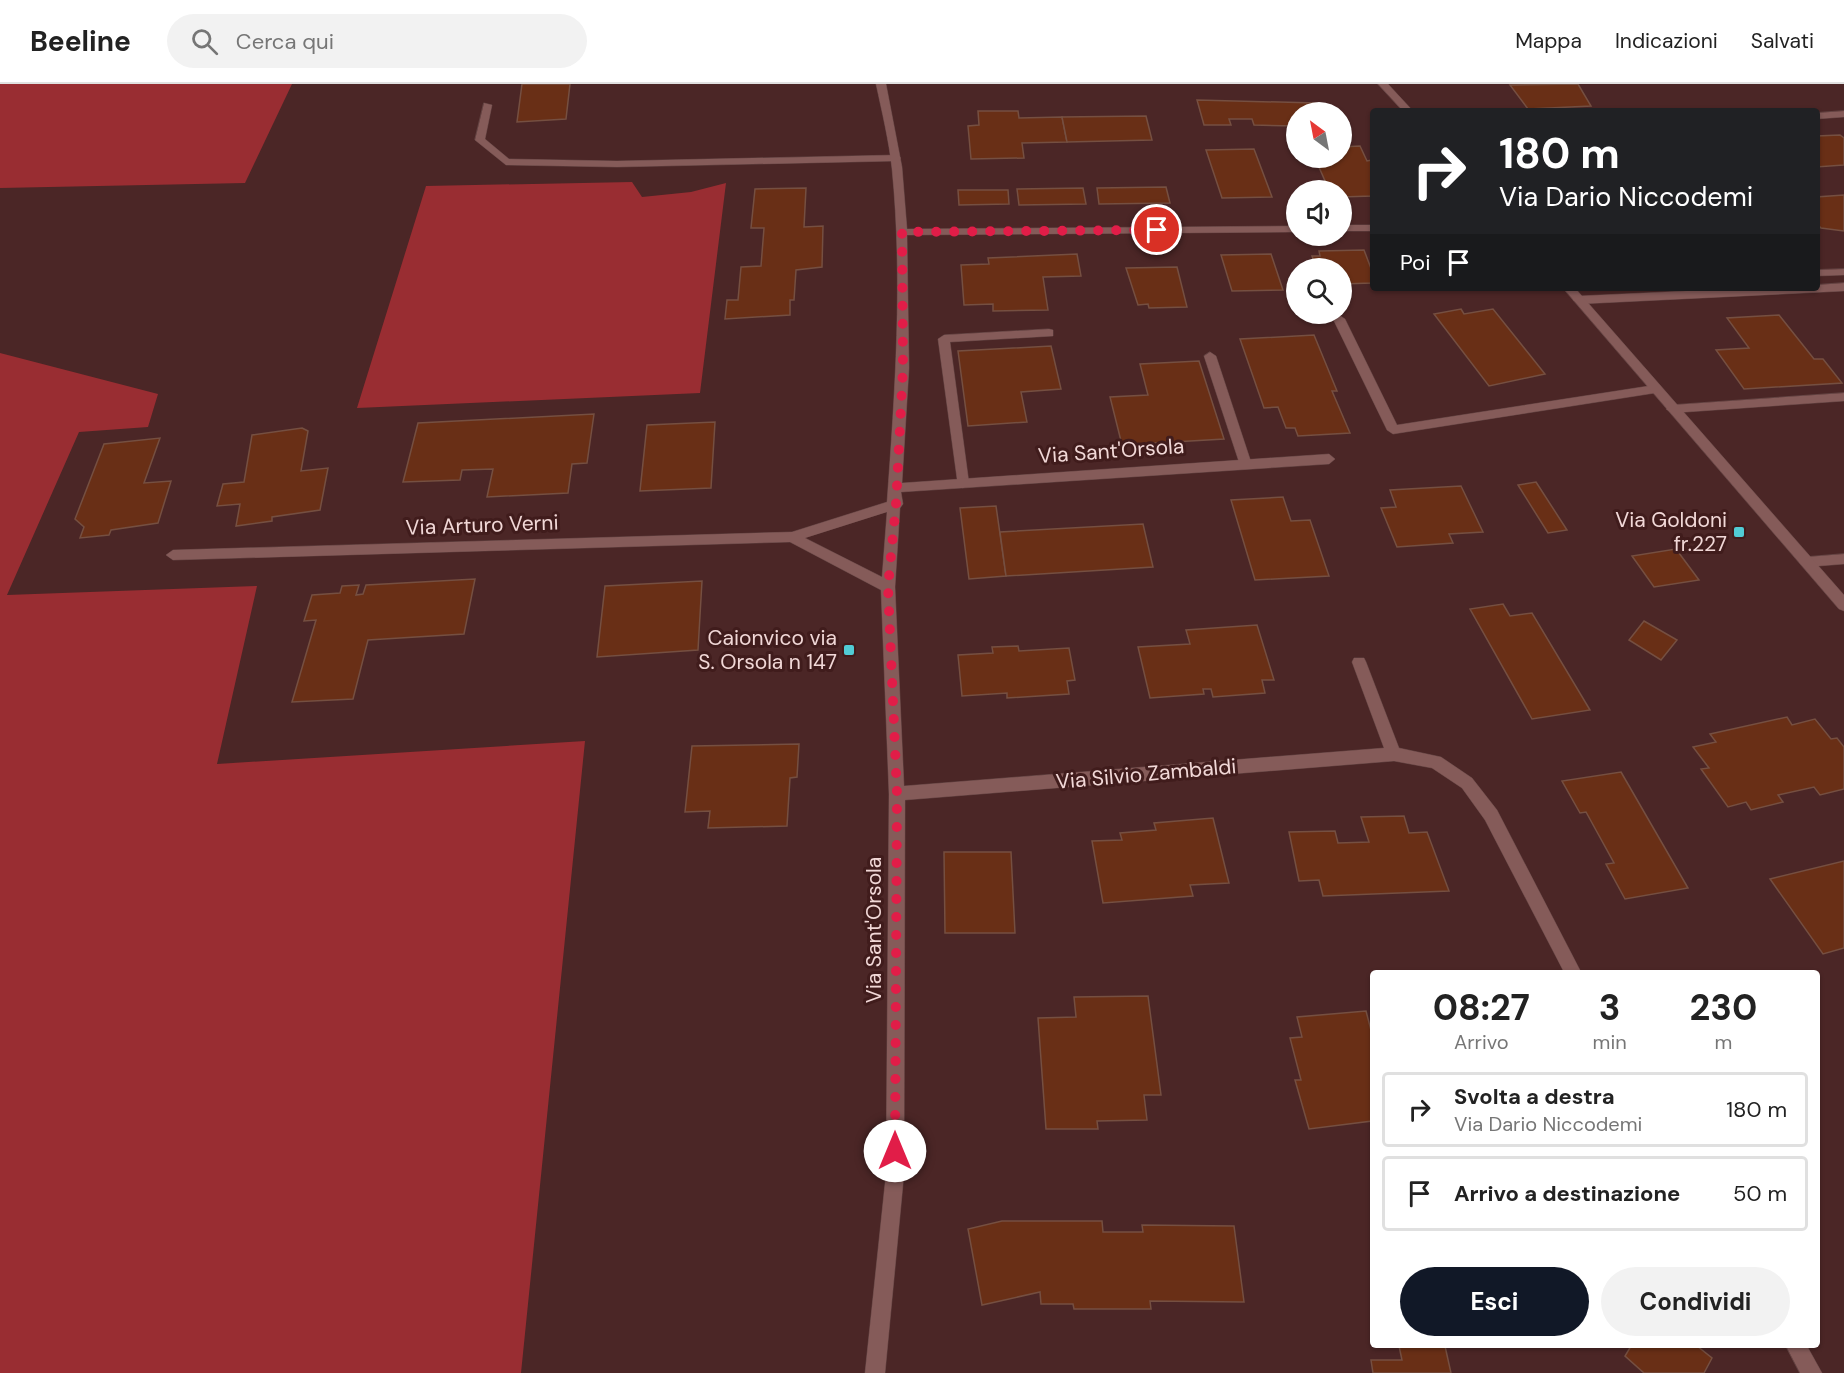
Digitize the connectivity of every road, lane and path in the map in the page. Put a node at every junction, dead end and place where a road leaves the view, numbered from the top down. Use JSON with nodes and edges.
{"nodes":[{"id":1,"x":881,"y":84,"type":"edge"},
{"id":2,"x":1383,"y":84,"type":"edge"},
{"id":3,"x":487,"y":105,"type":"dead end"},
{"id":4,"x":1405,"y":108,"type":"edge"},
{"id":5,"x":1844,"y":114,"type":"edge"},
{"id":6,"x":1820,"y":116,"type":"edge"},
{"id":7,"x":896,"y":158,"type":"junction"},
{"id":8,"x":1352,"y":228,"type":"edge"},
{"id":9,"x":1370,"y":228,"type":"edge"},
{"id":10,"x":1286,"y":229,"type":"edge"},
{"id":11,"x":902,"y":232,"type":"junction"},
{"id":12,"x":1844,"y":272,"type":"edge"},
{"id":13,"x":1820,"y":273,"type":"edge"},
{"id":14,"x":1844,"y":287,"type":"edge"},
{"id":15,"x":1820,"y":288,"type":"edge"},
{"id":16,"x":1572,"y":291,"type":"edge"},
{"id":17,"x":1762,"y":291,"type":"edge"},
{"id":18,"x":1579,"y":300,"type":"junction"},
{"id":19,"x":1341,"y":324,"type":"edge"},
{"id":20,"x":1049,"y":333,"type":"dead end"},
{"id":21,"x":1210,"y":356,"type":"dead end"},
{"id":22,"x":1655,"y":389,"type":"junction"},
{"id":23,"x":1844,"y":397,"type":"edge"},
{"id":24,"x":1672,"y":409,"type":"junction"},
{"id":25,"x":1329,"y":459,"type":"dead end"},
{"id":26,"x":1246,"y":465,"type":"junction"},
{"id":27,"x":963,"y":483,"type":"junction"},
{"id":28,"x":897,"y":488,"type":"junction"},
{"id":29,"x":896,"y":504,"type":"junction"},
{"id":30,"x":792,"y":537,"type":"junction"},
{"id":31,"x":173,"y":555,"type":"dead end"},
{"id":32,"x":1844,"y":560,"type":"edge"},
{"id":33,"x":1806,"y":562,"type":"junction"},
{"id":34,"x":888,"y":587,"type":"junction"},
{"id":35,"x":1844,"y":605,"type":"edge"},
{"id":36,"x":1359,"y":662,"type":"dead end"},
{"id":37,"x":1394,"y":754,"type":"junction"},
{"id":38,"x":897,"y":794,"type":"junction"},
{"id":39,"x":1572,"y":970,"type":"edge"},
{"id":40,"x":1797,"y":1348,"type":"edge"},
{"id":41,"x":875,"y":1373,"type":"edge"},
{"id":42,"x":1812,"y":1373,"type":"edge"}],
"edges":[{"from":1,"to":7,"type":"street","name":"Via Sant'Orsola"},
{"from":2,"to":4,"type":"street"},
{"from":3,"to":7,"type":"street"},
{"from":5,"to":6,"type":"street"},
{"from":7,"to":11,"type":"street","name":"Via Sant'Orsola"},
{"from":8,"to":9,"type":"street"},
{"from":10,"to":11,"type":"street"},
{"from":11,"to":28,"type":"street","name":"Via Sant'Orsola"},
{"from":12,"to":13,"type":"street"},
{"from":14,"to":15,"type":"street"},
{"from":16,"to":18,"type":"street"},
{"from":17,"to":18,"type":"street"},
{"from":18,"to":22,"type":"street"},
{"from":19,"to":22,"type":"street"},
{"from":20,"to":27,"type":"street"},
{"from":21,"to":26,"type":"street"},
{"from":22,"to":24,"type":"street"},
{"from":23,"to":24,"type":"street"},
{"from":24,"to":33,"type":"street"},
{"from":25,"to":26,"type":"street","name":"Via Sant'Orsola"},
{"from":26,"to":27,"type":"street","name":"Via Sant'Orsola"},
{"from":27,"to":28,"type":"street","name":"Via Sant'Orsola"},
{"from":28,"to":29,"type":"street","name":"Via Sant'Orsola"},
{"from":29,"to":30,"type":"street","name":"Via Arturo Verni"},
{"from":29,"to":34,"type":"street","name":"Via Sant'Orsola"},
{"from":30,"to":31,"type":"street","name":"Via Arturo Verni"},
{"from":30,"to":34,"type":"street","name":"Via Arturo Verni"},
{"from":32,"to":33,"type":"street"},
{"from":33,"to":35,"type":"street"},
{"from":34,"to":38,"type":"street","name":"Via Sant'Orsola"},
{"from":36,"to":37,"type":"street"},
{"from":37,"to":38,"type":"street","name":"Via Silvio Zambaldi"},
{"from":37,"to":39,"type":"street","name":"Via Silvio Zambaldi"},
{"from":38,"to":41,"type":"street","name":"Via Sant'Orsola"},
{"from":40,"to":42,"type":"street"}]}
